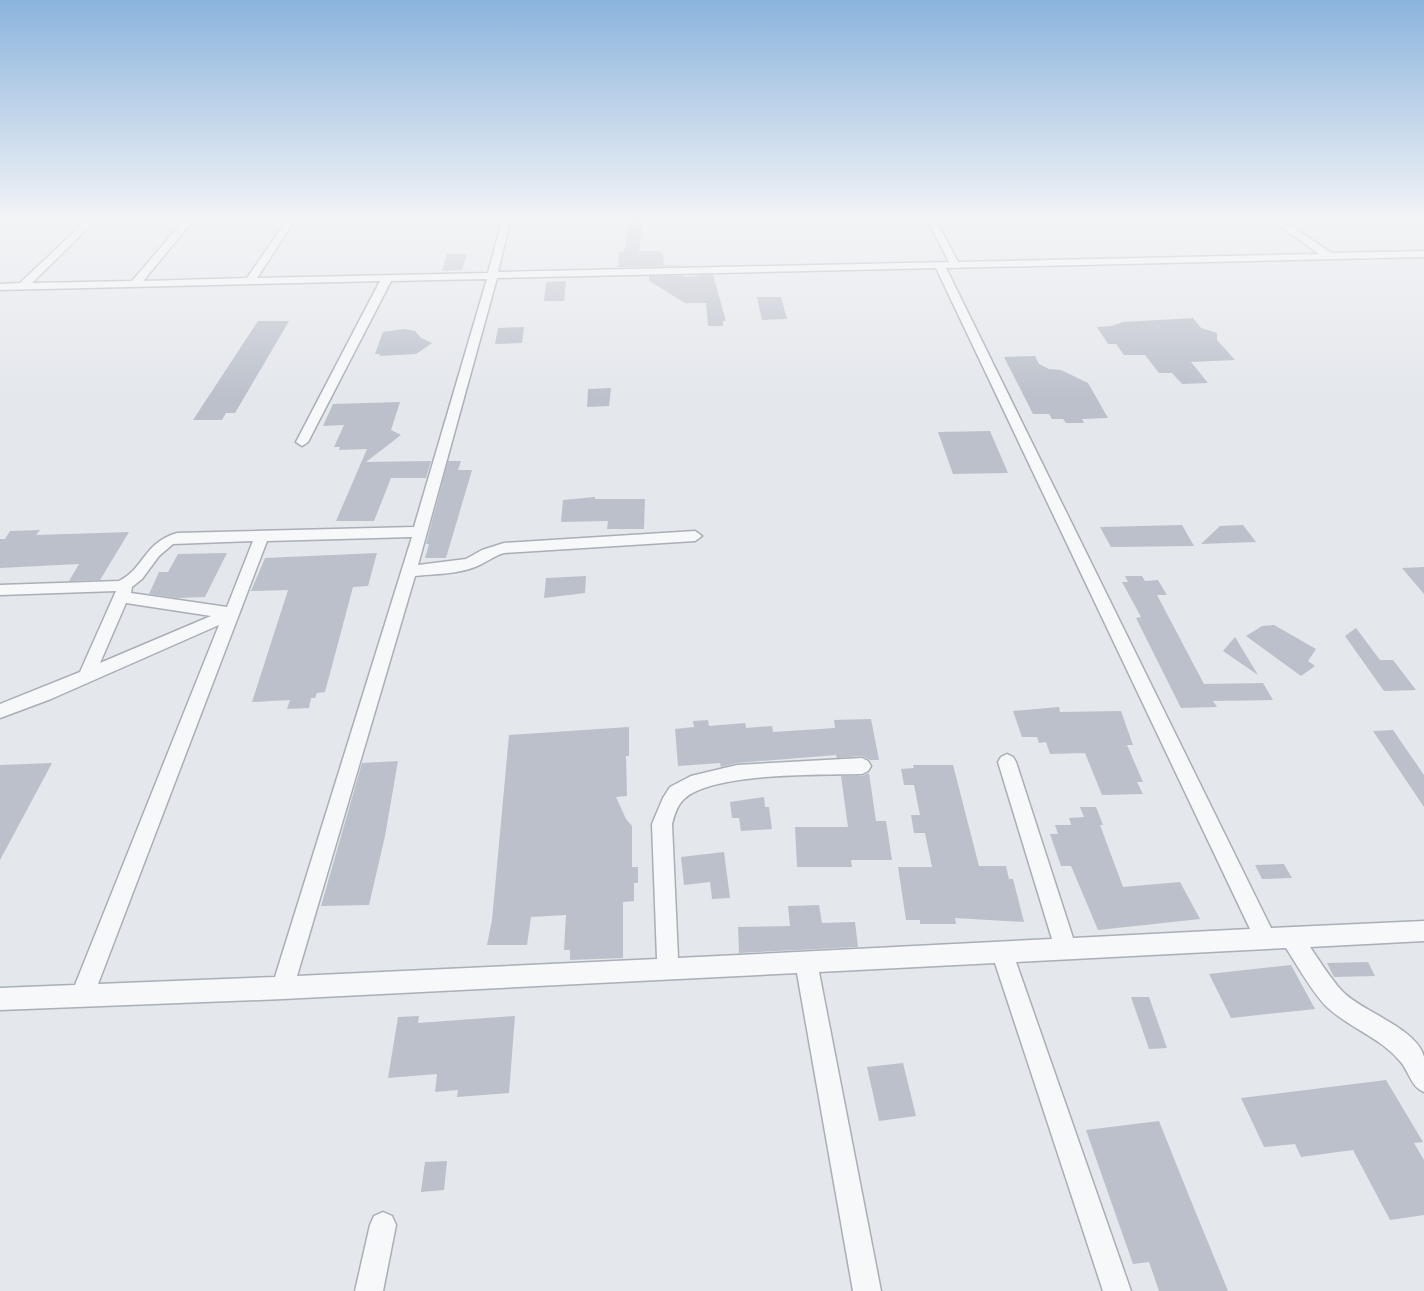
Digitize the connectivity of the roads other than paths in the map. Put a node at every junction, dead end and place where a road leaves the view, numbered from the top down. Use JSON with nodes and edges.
{"nodes":[{"id":1,"x":32,"y":277,"type":"edge"},
{"id":2,"x":141,"y":277,"type":"edge"},
{"id":3,"x":252,"y":277,"type":"edge"},
{"id":4,"x":426,"y":277,"type":"edge"},
{"id":5,"x":491,"y":277,"type":"edge"},
{"id":6,"x":953,"y":277,"type":"edge"},
{"id":7,"x":387,"y":278,"type":"junction"},
{"id":8,"x":250,"y":281,"type":"junction"},
{"id":9,"x":135,"y":284,"type":"junction"},
{"id":10,"x":22,"y":287,"type":"junction"},
{"id":11,"x":0,"y":288,"type":"edge"},
{"id":12,"x":302,"y":442,"type":"dead end"},
{"id":13,"x":420,"y":532,"type":"junction"},
{"id":14,"x":262,"y":536,"type":"junction"},
{"id":15,"x":695,"y":536,"type":"dead end"},
{"id":16,"x":409,"y":571,"type":"junction"},
{"id":17,"x":0,"y":590,"type":"edge"},
{"id":18,"x":124,"y":591,"type":"junction"},
{"id":19,"x":232,"y":613,"type":"junction"},
{"id":20,"x":87,"y":674,"type":"junction"},
{"id":21,"x":0,"y":711,"type":"edge"},
{"id":22,"x":1008,"y":762,"type":"dead end"},
{"id":23,"x":862,"y":766,"type":"dead end"},
{"id":24,"x":1424,"y":931,"type":"edge"},
{"id":25,"x":1291,"y":938,"type":"junction"},
{"id":26,"x":1266,"y":940,"type":"junction"},
{"id":27,"x":1066,"y":950,"type":"junction"},
{"id":28,"x":1002,"y":953,"type":"junction"},
{"id":29,"x":806,"y":962,"type":"junction"},
{"id":30,"x":668,"y":970,"type":"junction"},
{"id":31,"x":282,"y":988,"type":"junction"},
{"id":32,"x":82,"y":996,"type":"junction"},
{"id":33,"x":0,"y":999,"type":"edge"},
{"id":34,"x":1424,"y":1080,"type":"edge"},
{"id":35,"x":383,"y":1225,"type":"dead end"},
{"id":36,"x":369,"y":1291,"type":"edge"},
{"id":37,"x":867,"y":1291,"type":"edge"},
{"id":38,"x":1117,"y":1291,"type":"edge"}],
"edges":[{"from":1,"to":10,"type":"street"},
{"from":2,"to":9,"type":"street"},
{"from":3,"to":8,"type":"street"},
{"from":4,"to":7,"type":"street"},
{"from":5,"to":13,"type":"street"},
{"from":6,"to":26,"type":"street"},
{"from":7,"to":8,"type":"street"},
{"from":7,"to":12,"type":"street"},
{"from":8,"to":9,"type":"street"},
{"from":9,"to":10,"type":"street"},
{"from":10,"to":11,"type":"street"},
{"from":13,"to":14,"type":"street"},
{"from":13,"to":16,"type":"street"},
{"from":14,"to":18,"type":"street"},
{"from":14,"to":19,"type":"street"},
{"from":15,"to":16,"type":"street"},
{"from":16,"to":31,"type":"street"},
{"from":17,"to":18,"type":"street"},
{"from":18,"to":19,"type":"street"},
{"from":18,"to":20,"type":"street"},
{"from":19,"to":20,"type":"street"},
{"from":19,"to":32,"type":"street"},
{"from":20,"to":21,"type":"street"},
{"from":22,"to":27,"type":"street"},
{"from":23,"to":30,"type":"street"},
{"from":24,"to":25,"type":"street"},
{"from":25,"to":26,"type":"street"},
{"from":25,"to":34,"type":"street"},
{"from":26,"to":27,"type":"street"},
{"from":27,"to":28,"type":"street"},
{"from":28,"to":29,"type":"street"},
{"from":28,"to":38,"type":"street"},
{"from":29,"to":30,"type":"street"},
{"from":29,"to":37,"type":"street"},
{"from":30,"to":31,"type":"street"},
{"from":31,"to":32,"type":"street"},
{"from":32,"to":33,"type":"street"},
{"from":35,"to":36,"type":"street"}]}
